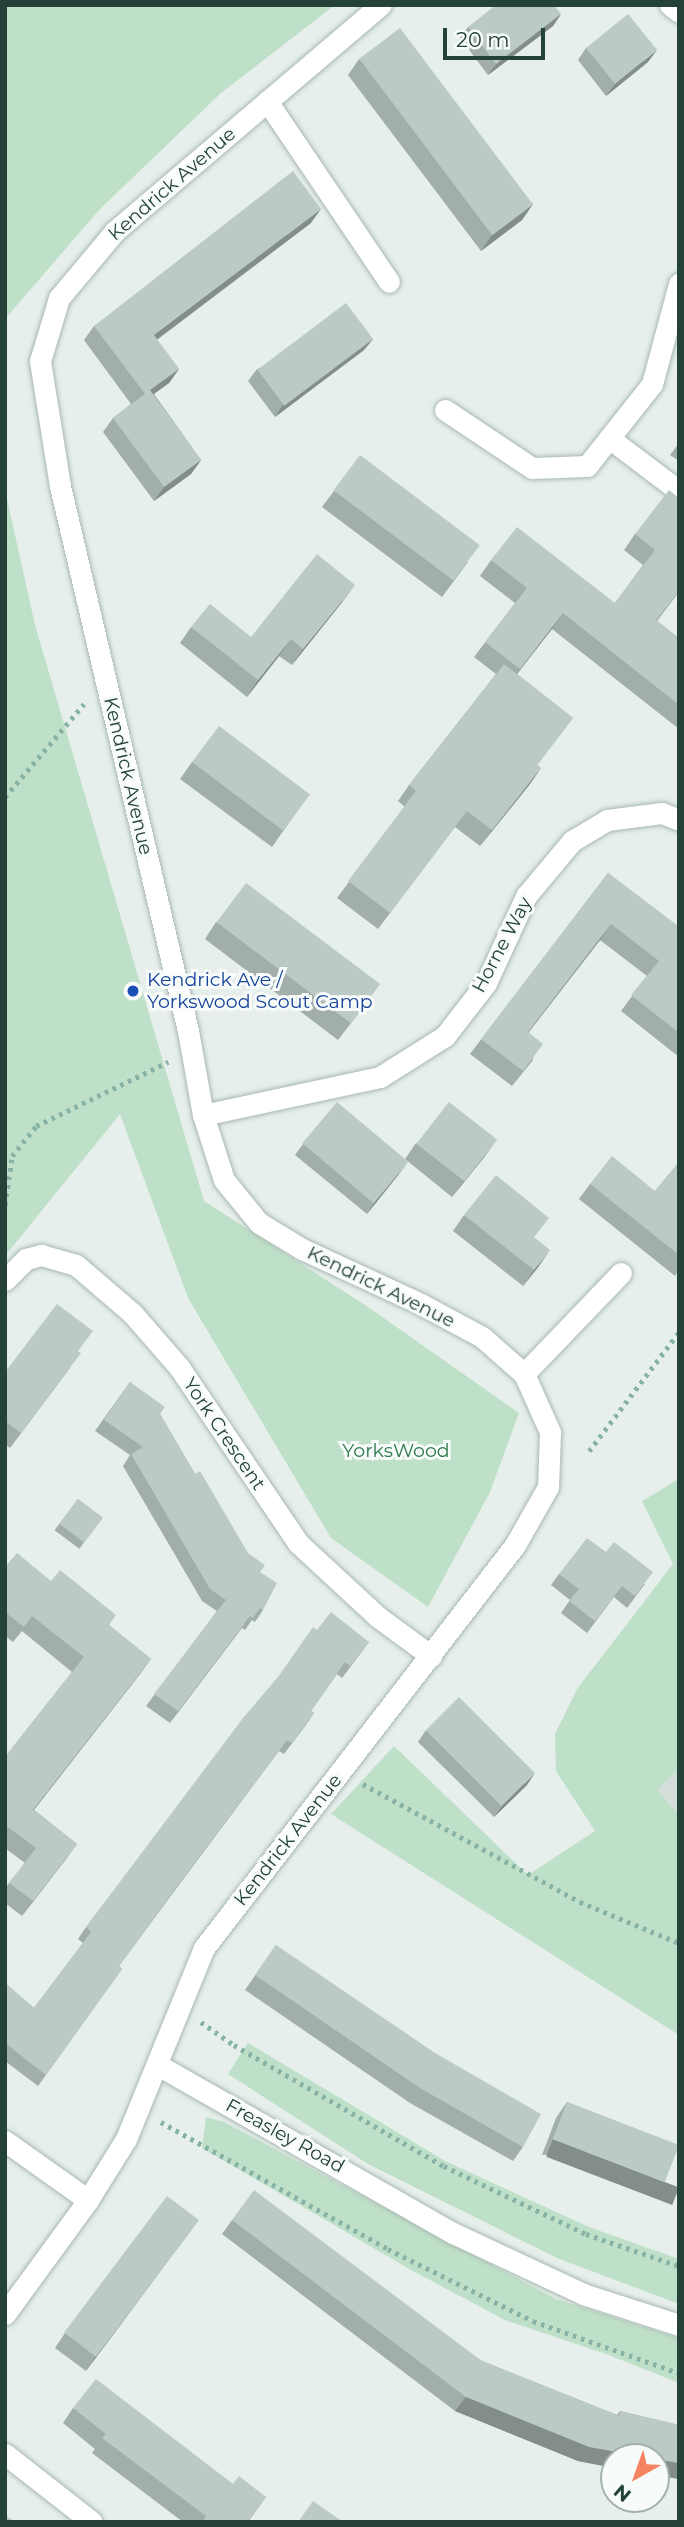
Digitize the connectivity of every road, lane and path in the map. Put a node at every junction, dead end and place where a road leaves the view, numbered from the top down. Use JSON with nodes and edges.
{"nodes":[{"id":1,"x":381,"y":5,"type":"edge"},
{"id":2,"x":670,"y":5,"type":"edge"},
{"id":3,"x":679,"y":12,"type":"edge"},
{"id":4,"x":267,"y":101,"type":"junction"},
{"id":5,"x":389,"y":282,"type":"dead end"},
{"id":6,"x":679,"y":284,"type":"edge"},
{"id":7,"x":444,"y":410,"type":"dead end"},
{"id":8,"x":609,"y":438,"type":"junction"},
{"id":9,"x":679,"y":491,"type":"edge"},
{"id":10,"x":105,"y":679,"type":"junction"},
{"id":11,"x":5,"y":797,"type":"edge"},
{"id":12,"x":679,"y":820,"type":"edge"},
{"id":13,"x":191,"y":1051,"type":"junction"},
{"id":14,"x":203,"y":1115,"type":"junction"},
{"id":15,"x":5,"y":1205,"type":"edge"},
{"id":16,"x":621,"y":1273,"type":"dead end"},
{"id":17,"x":5,"y":1280,"type":"edge"},
{"id":18,"x":679,"y":1332,"type":"edge"},
{"id":19,"x":524,"y":1374,"type":"junction"},
{"id":20,"x":589,"y":1451,"type":"dead end"},
{"id":21,"x":431,"y":1656,"type":"junction"},
{"id":22,"x":341,"y":1772,"type":"junction"},
{"id":23,"x":679,"y":1943,"type":"edge"},
{"id":24,"x":179,"y":2008,"type":"junction"},
{"id":25,"x":158,"y":2065,"type":"junction"},
{"id":26,"x":139,"y":2109,"type":"junction"},
{"id":27,"x":5,"y":2141,"type":"edge"},
{"id":28,"x":88,"y":2200,"type":"junction"},
{"id":29,"x":679,"y":2266,"type":"edge"},
{"id":30,"x":5,"y":2314,"type":"edge"},
{"id":31,"x":679,"y":2325,"type":"edge"},
{"id":32,"x":679,"y":2373,"type":"edge"},
{"id":33,"x":5,"y":2454,"type":"edge"},
{"id":34,"x":92,"y":2522,"type":"edge"}],
"edges":[{"from":1,"to":4,"type":"street","name":"Kendrick Avenue"},
{"from":2,"to":3,"type":"street"},
{"from":4,"to":5,"type":"street"},
{"from":4,"to":10,"type":"street","name":"Kendrick Avenue"},
{"from":6,"to":8,"type":"street"},
{"from":7,"to":8,"type":"street"},
{"from":8,"to":9,"type":"street"},
{"from":10,"to":11,"type":"path"},
{"from":10,"to":13,"type":"street","name":"Kendrick Avenue"},
{"from":12,"to":14,"type":"street","name":"Horne Way"},
{"from":13,"to":14,"type":"street","name":"Kendrick Avenue"},
{"from":13,"to":15,"type":"path"},
{"from":14,"to":19,"type":"street","name":"Kendrick Avenue"},
{"from":16,"to":19,"type":"street"},
{"from":17,"to":21,"type":"street","name":"York Crescent"},
{"from":18,"to":20,"type":"path"},
{"from":19,"to":21,"type":"street","name":"Kendrick Avenue"},
{"from":21,"to":22,"type":"street","name":"Kendrick Avenue"},
{"from":22,"to":23,"type":"path"},
{"from":22,"to":24,"type":"street","name":"Kendrick Avenue"},
{"from":24,"to":25,"type":"street","name":"Kendrick Avenue"},
{"from":24,"to":29,"type":"path"},
{"from":25,"to":26,"type":"street"},
{"from":25,"to":31,"type":"street","name":"Freasley Road"},
{"from":26,"to":28,"type":"street"},
{"from":26,"to":32,"type":"path"},
{"from":27,"to":28,"type":"street"},
{"from":28,"to":30,"type":"street"},
{"from":33,"to":34,"type":"street"}]}
